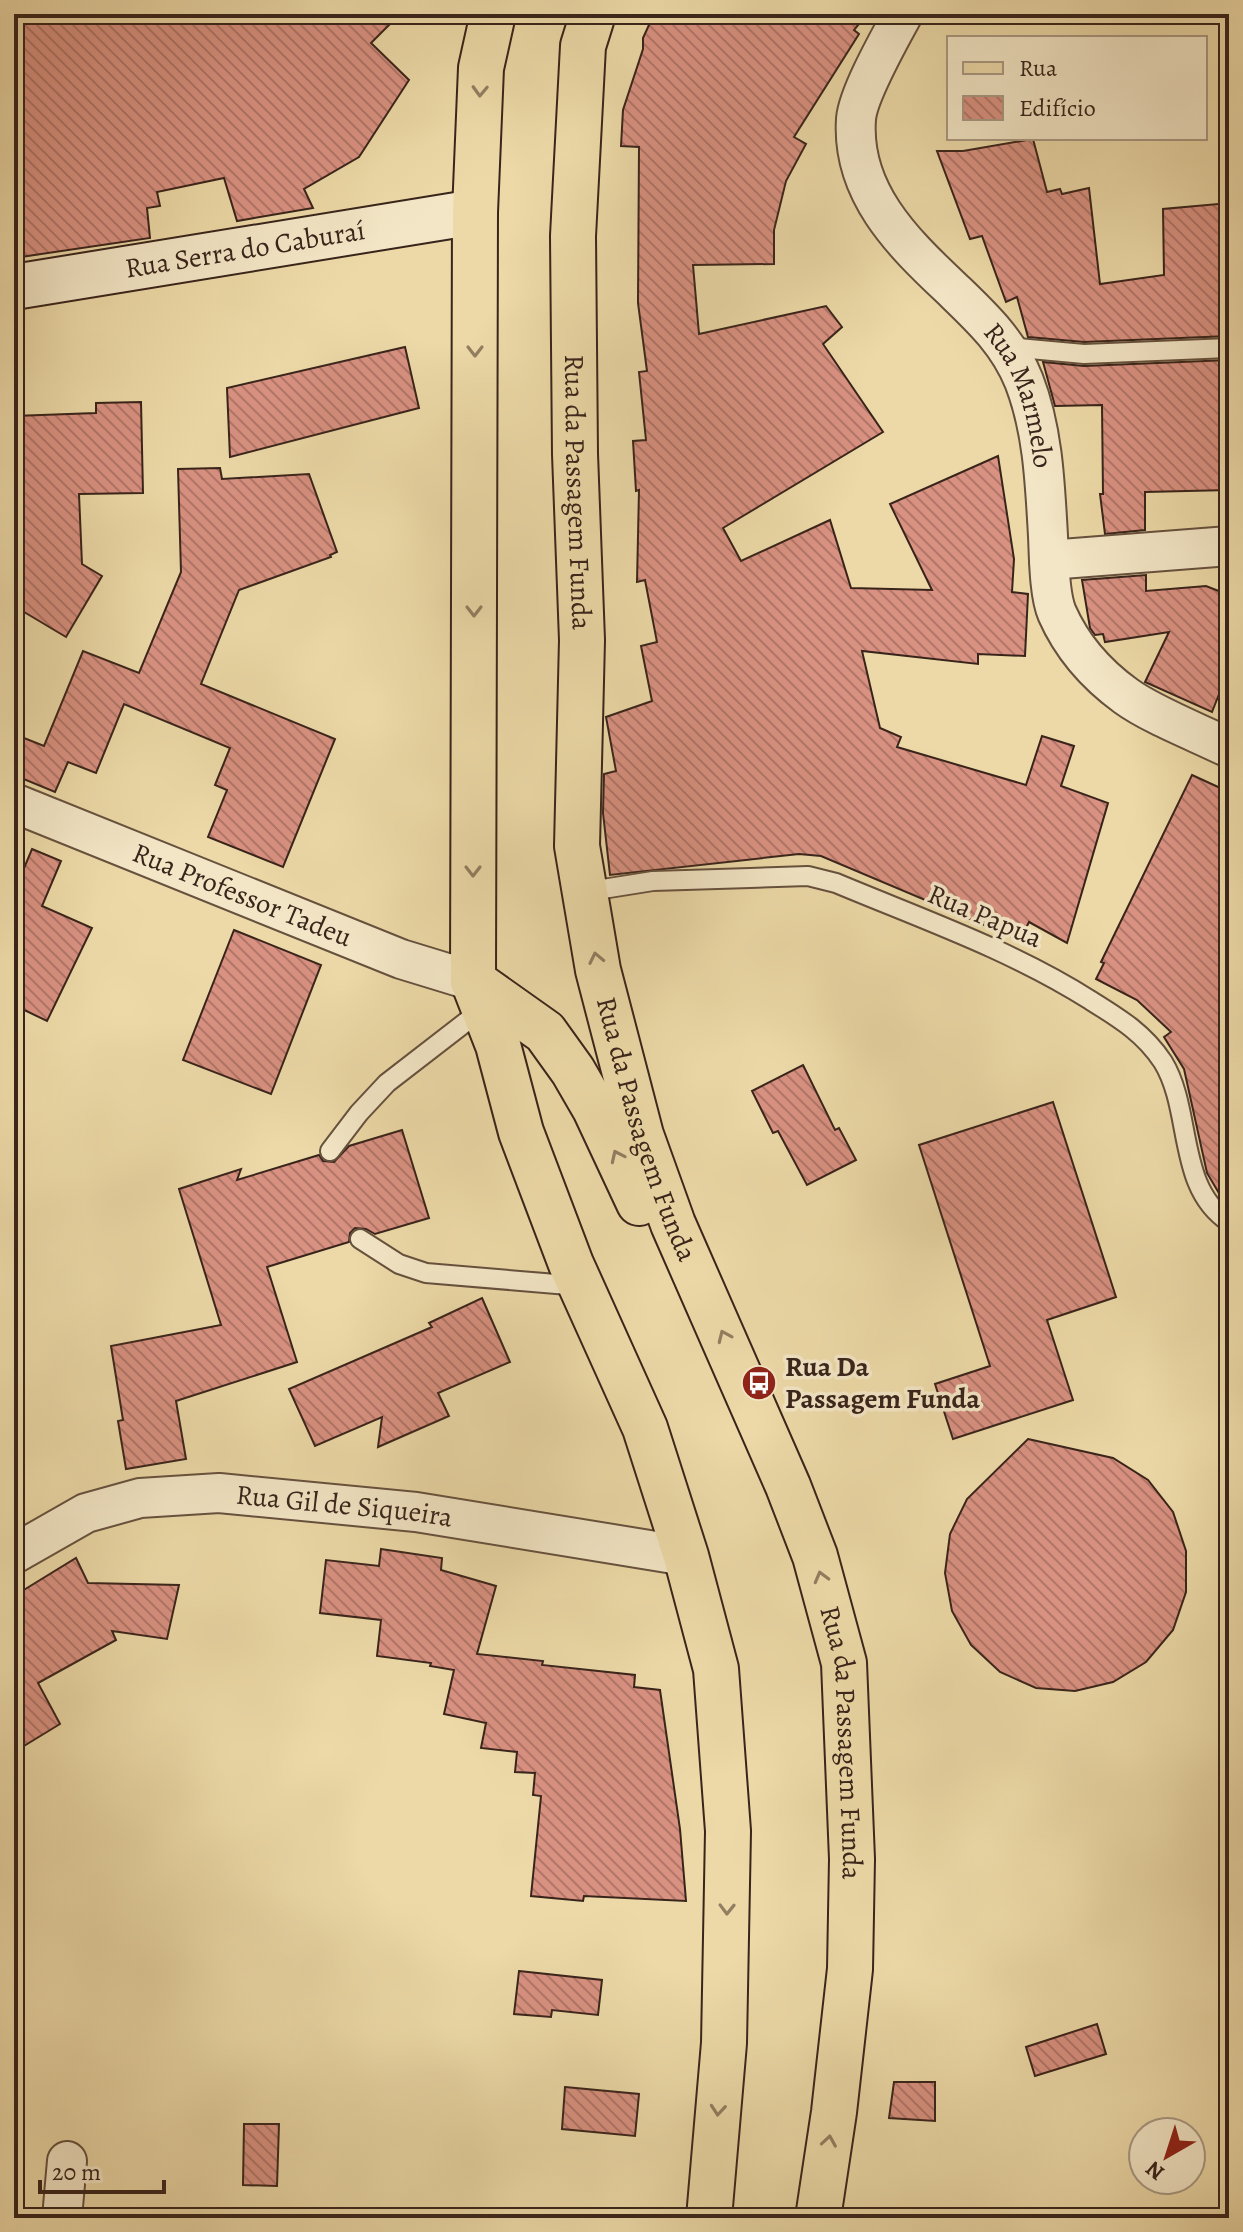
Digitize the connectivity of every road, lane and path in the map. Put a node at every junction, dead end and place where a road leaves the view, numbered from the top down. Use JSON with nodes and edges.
{"nodes":[{"id":1,"x":493,"y":14,"type":"edge"},
{"id":2,"x":593,"y":14,"type":"edge"},
{"id":3,"x":903,"y":14,"type":"edge"},
{"id":4,"x":475,"y":212,"type":"junction"},
{"id":5,"x":14,"y":287,"type":"edge"},
{"id":6,"x":1008,"y":347,"type":"junction"},
{"id":7,"x":1229,"y":348,"type":"edge"},
{"id":8,"x":1229,"y":546,"type":"edge"},
{"id":9,"x":1049,"y":560,"type":"junction"},
{"id":10,"x":1229,"y":748,"type":"edge"},
{"id":11,"x":14,"y":803,"type":"edge"},
{"id":12,"x":584,"y":892,"type":"junction"},
{"id":13,"x":478,"y":995,"type":"junction"},
{"id":14,"x":330,"y":1151,"type":"dead end"},
{"id":15,"x":1229,"y":1222,"type":"edge"},
{"id":16,"x":360,"y":1239,"type":"dead end"},
{"id":17,"x":581,"y":1286,"type":"junction"},
{"id":18,"x":704,"y":1291,"type":"junction"},
{"id":19,"x":14,"y":1554,"type":"edge"},
{"id":20,"x":686,"y":1556,"type":"junction"},
{"id":21,"x":67,"y":2161,"type":"dead end"},
{"id":22,"x":714,"y":2204,"type":"edge"},
{"id":23,"x":62,"y":2218,"type":"edge"},
{"id":24,"x":818,"y":2218,"type":"edge"}],
"edges":[{"from":1,"to":4,"type":"main road","one_way":true},
{"from":2,"to":12,"type":"main road","name":"Rua da Passagem Funda"},
{"from":3,"to":6,"type":"street","name":"Rua Marmelo"},
{"from":4,"to":5,"type":"street","name":"Rua Serra do Caburaí"},
{"from":4,"to":13,"type":"main road","one_way":true},
{"from":6,"to":7,"type":"lane"},
{"from":6,"to":9,"type":"street","name":"Rua Marmelo"},
{"from":8,"to":9,"type":"street"},
{"from":9,"to":10,"type":"street","name":"Rua Marmelo"},
{"from":11,"to":13,"type":"street","name":"Rua Professor Tadeu"},
{"from":12,"to":15,"type":"lane","name":"Rua Papua"},
{"from":18,"to":12,"type":"main road","name":"Rua da Passagem Funda","one_way":true},
{"from":13,"to":14,"type":"lane"},
{"from":13,"to":17,"type":"main road"},
{"from":18,"to":13,"type":"main road","one_way":true},
{"from":16,"to":17,"type":"lane"},
{"from":17,"to":20,"type":"main road"},
{"from":24,"to":18,"type":"main road","name":"Rua da Passagem Funda","one_way":true},
{"from":19,"to":20,"type":"street","name":"Rua Gil de Siqueira"},
{"from":20,"to":22,"type":"main road","one_way":true},
{"from":21,"to":23,"type":"street"}]}
